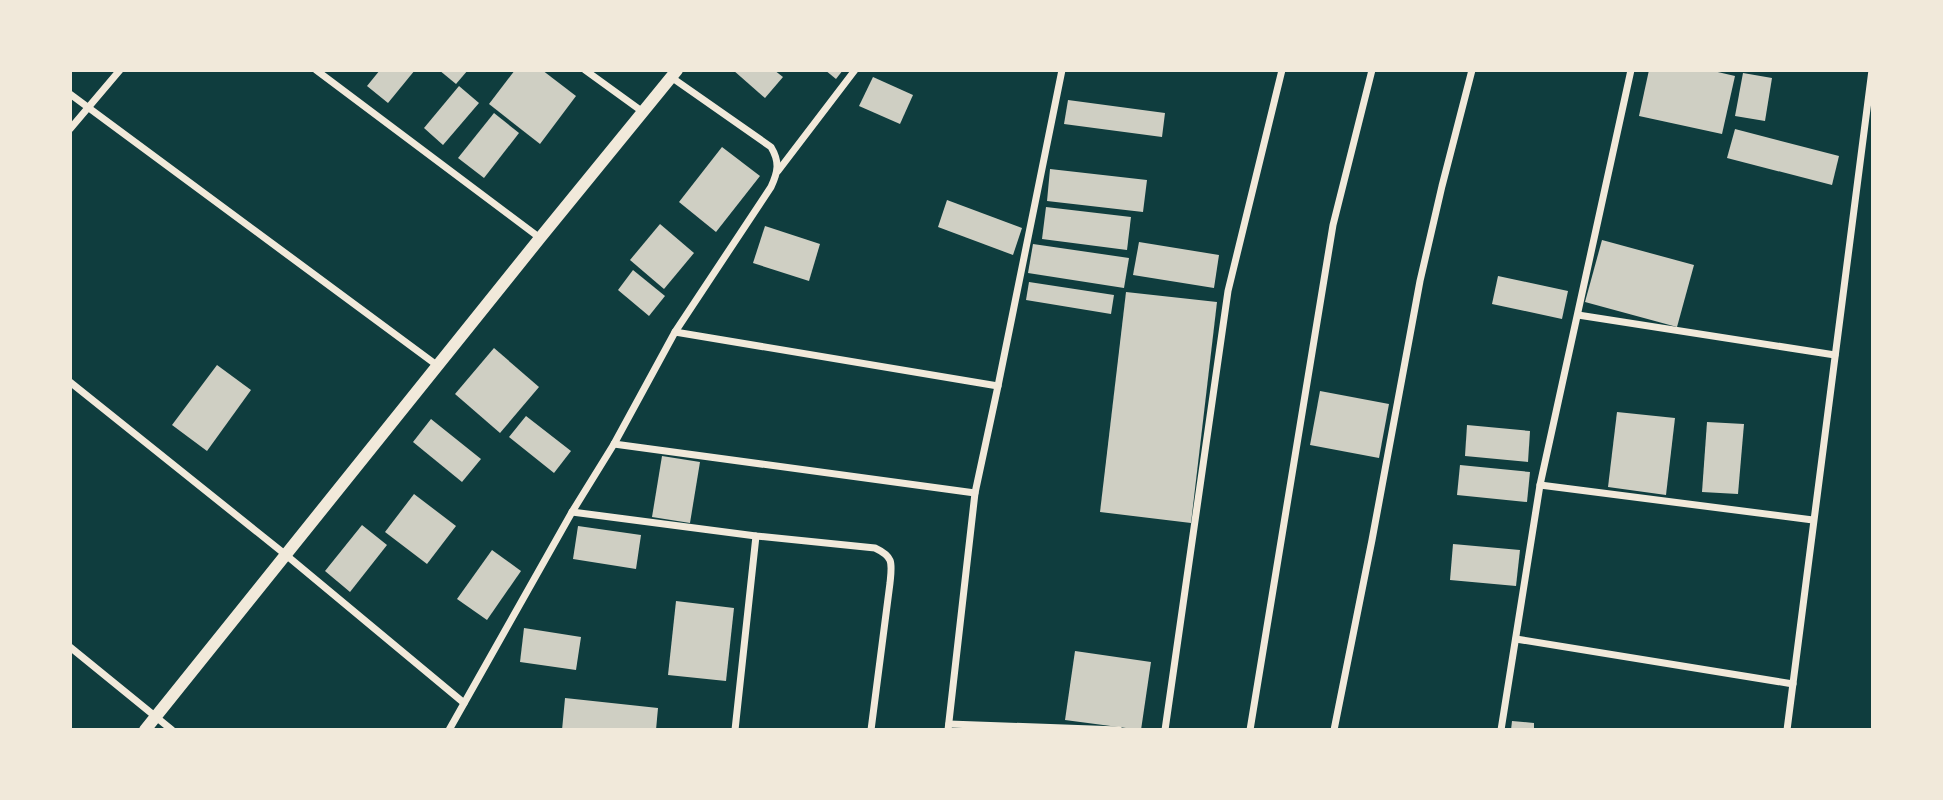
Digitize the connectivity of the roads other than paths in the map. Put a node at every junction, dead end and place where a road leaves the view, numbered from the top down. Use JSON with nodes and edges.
{"nodes":[{"id":1,"x":120,"y":70,"type":"edge"},
{"id":2,"x":316,"y":70,"type":"edge"},
{"id":3,"x":585,"y":70,"type":"edge"},
{"id":4,"x":855,"y":70,"type":"edge"},
{"id":5,"x":1062,"y":70,"type":"edge"},
{"id":6,"x":1282,"y":70,"type":"edge"},
{"id":7,"x":1371,"y":70,"type":"edge"},
{"id":8,"x":1472,"y":70,"type":"edge"},
{"id":9,"x":1631,"y":70,"type":"edge"},
{"id":10,"x":1871,"y":70,"type":"edge"},
{"id":11,"x":674,"y":73,"type":"edge"},
{"id":12,"x":70,"y":94,"type":"edge"},
{"id":13,"x":88,"y":107,"type":"junction"},
{"id":14,"x":643,"y":112,"type":"junction"},
{"id":15,"x":70,"y":129,"type":"edge"},
{"id":16,"x":778,"y":172,"type":"junction"},
{"id":17,"x":540,"y":238,"type":"junction"},
{"id":18,"x":1578,"y":315,"type":"junction"},
{"id":19,"x":675,"y":332,"type":"junction"},
{"id":20,"x":1835,"y":355,"type":"junction"},
{"id":21,"x":438,"y":366,"type":"junction"},
{"id":22,"x":70,"y":382,"type":"edge"},
{"id":23,"x":998,"y":386,"type":"junction"},
{"id":24,"x":614,"y":444,"type":"junction"},
{"id":25,"x":1540,"y":485,"type":"junction"},
{"id":26,"x":975,"y":493,"type":"junction"},
{"id":27,"x":572,"y":512,"type":"junction"},
{"id":28,"x":1813,"y":520,"type":"junction"},
{"id":29,"x":756,"y":536,"type":"junction"},
{"id":30,"x":286,"y":555,"type":"junction"},
{"id":31,"x":1516,"y":639,"type":"junction"},
{"id":32,"x":70,"y":647,"type":"edge"},
{"id":33,"x":1793,"y":684,"type":"junction"},
{"id":34,"x":464,"y":703,"type":"junction"},
{"id":35,"x":156,"y":717,"type":"junction"},
{"id":36,"x":948,"y":727,"type":"edge"},
{"id":37,"x":1026,"y":729,"type":"edge"},
{"id":38,"x":1089,"y":729,"type":"edge"},
{"id":39,"x":145,"y":730,"type":"edge"},
{"id":40,"x":172,"y":730,"type":"edge"},
{"id":41,"x":449,"y":730,"type":"edge"},
{"id":42,"x":734,"y":730,"type":"edge"},
{"id":43,"x":870,"y":730,"type":"edge"},
{"id":44,"x":1119,"y":730,"type":"edge"},
{"id":45,"x":1165,"y":730,"type":"edge"},
{"id":46,"x":1250,"y":730,"type":"edge"},
{"id":47,"x":1334,"y":730,"type":"edge"},
{"id":48,"x":1502,"y":730,"type":"edge"},
{"id":49,"x":1787,"y":730,"type":"edge"}],
"edges":[{"from":1,"to":13,"type":"street"},
{"from":2,"to":17,"type":"street"},
{"from":3,"to":14,"type":"street"},
{"from":4,"to":16,"type":"street"},
{"from":5,"to":23,"type":"street"},
{"from":6,"to":45,"type":"street"},
{"from":7,"to":46,"type":"street"},
{"from":8,"to":47,"type":"street"},
{"from":9,"to":18,"type":"street"},
{"from":10,"to":20,"type":"street"},
{"from":11,"to":14,"type":"street"},
{"from":11,"to":16,"type":"street"},
{"from":12,"to":13,"type":"street"},
{"from":13,"to":15,"type":"street"},
{"from":13,"to":21,"type":"street"},
{"from":14,"to":17,"type":"street"},
{"from":16,"to":19,"type":"street"},
{"from":17,"to":21,"type":"street"},
{"from":18,"to":20,"type":"street"},
{"from":18,"to":25,"type":"street"},
{"from":19,"to":23,"type":"street"},
{"from":19,"to":24,"type":"street"},
{"from":20,"to":28,"type":"street"},
{"from":21,"to":30,"type":"street"},
{"from":22,"to":30,"type":"street"},
{"from":23,"to":26,"type":"street"},
{"from":24,"to":26,"type":"street"},
{"from":24,"to":27,"type":"street"},
{"from":25,"to":28,"type":"street"},
{"from":25,"to":31,"type":"street"},
{"from":26,"to":36,"type":"street"},
{"from":27,"to":29,"type":"street"},
{"from":27,"to":34,"type":"street"},
{"from":28,"to":33,"type":"street"},
{"from":29,"to":42,"type":"street"},
{"from":29,"to":43,"type":"street"},
{"from":30,"to":34,"type":"street"},
{"from":30,"to":35,"type":"street"},
{"from":31,"to":33,"type":"street"},
{"from":31,"to":48,"type":"street"},
{"from":32,"to":35,"type":"street"},
{"from":33,"to":49,"type":"street"},
{"from":34,"to":41,"type":"street"},
{"from":35,"to":39,"type":"street"},
{"from":35,"to":40,"type":"street"},
{"from":36,"to":37,"type":"street"},
{"from":37,"to":38,"type":"street"},
{"from":38,"to":44,"type":"street"}]}
